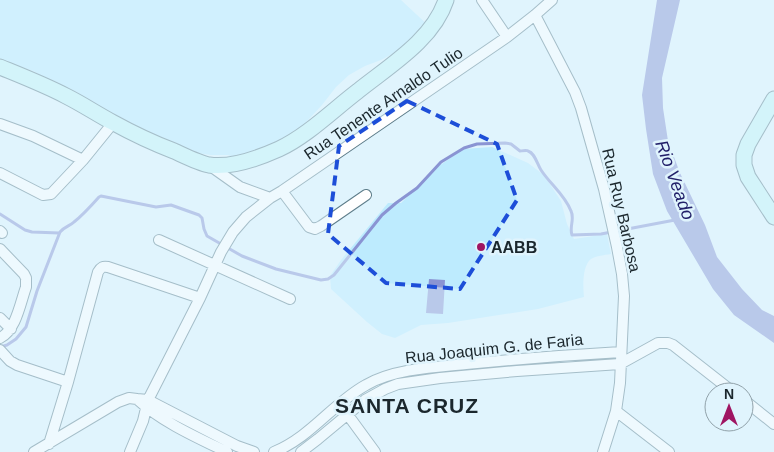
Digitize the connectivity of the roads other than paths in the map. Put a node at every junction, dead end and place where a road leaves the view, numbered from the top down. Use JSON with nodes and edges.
{"nodes":[{"id":1,"x":446,"y":0,"type":"edge"},
{"id":2,"x":482,"y":0,"type":"edge"},
{"id":3,"x":552,"y":0,"type":"edge"},
{"id":4,"x":535,"y":15,"type":"junction"},
{"id":5,"x":507,"y":36,"type":"junction"},
{"id":6,"x":0,"y":67,"type":"edge"},
{"id":7,"x":774,"y":99,"type":"edge"},
{"id":8,"x":113,"y":123,"type":"junction"},
{"id":9,"x":0,"y":124,"type":"edge"},
{"id":10,"x":83,"y":160,"type":"junction"},
{"id":11,"x":208,"y":165,"type":"junction"},
{"id":12,"x":0,"y":173,"type":"edge"},
{"id":13,"x":282,"y":191,"type":"junction"},
{"id":14,"x":366,"y":195,"type":"dead end"},
{"id":15,"x":270,"y":198,"type":"junction"},
{"id":16,"x":774,"y":217,"type":"edge"},
{"id":17,"x":159,"y":240,"type":"dead end"},
{"id":18,"x":0,"y":249,"type":"edge"},
{"id":19,"x":215,"y":264,"type":"junction"},
{"id":20,"x":200,"y":298,"type":"junction"},
{"id":21,"x":290,"y":299,"type":"dead end"},
{"id":22,"x":0,"y":318,"type":"edge"},
{"id":23,"x":11,"y":329,"type":"junction"},
{"id":24,"x":0,"y":338,"type":"edge"},
{"id":25,"x":0,"y":350,"type":"edge"},
{"id":26,"x":621,"y":352,"type":"junction"},
{"id":27,"x":620,"y":364,"type":"junction"},
{"id":28,"x":68,"y":382,"type":"junction"},
{"id":29,"x":720,"y":382,"type":"edge"},
{"id":30,"x":147,"y":404,"type":"junction"},
{"id":31,"x":339,"y":405,"type":"junction"},
{"id":32,"x":754,"y":408,"type":"edge"},
{"id":33,"x":616,"y":411,"type":"junction"},
{"id":34,"x":347,"y":415,"type":"junction"},
{"id":35,"x":774,"y":424,"type":"edge"},
{"id":36,"x":49,"y":444,"type":"junction"},
{"id":37,"x":34,"y":452,"type":"edge"},
{"id":38,"x":130,"y":452,"type":"edge"},
{"id":39,"x":227,"y":452,"type":"edge"},
{"id":40,"x":254,"y":452,"type":"edge"},
{"id":41,"x":274,"y":452,"type":"edge"},
{"id":42,"x":300,"y":452,"type":"edge"},
{"id":43,"x":375,"y":452,"type":"edge"},
{"id":44,"x":596,"y":452,"type":"edge"},
{"id":45,"x":603,"y":452,"type":"edge"},
{"id":46,"x":669,"y":452,"type":"edge"}],
"edges":[{"from":1,"to":11,"type":"street"},
{"from":2,"to":5,"type":"street"},
{"from":3,"to":4,"type":"street","name":"Rua Tenente Arnaldo Tulio"},
{"from":4,"to":5,"type":"street","name":"Rua Tenente Arnaldo Tulio"},
{"from":4,"to":26,"type":"street","name":"Rua Ruy Barbosa"},
{"from":5,"to":13,"type":"street","name":"Rua Tenente Arnaldo Tulio"},
{"from":6,"to":8,"type":"street"},
{"from":7,"to":16,"type":"street"},
{"from":8,"to":10,"type":"street"},
{"from":8,"to":11,"type":"street"},
{"from":9,"to":10,"type":"street"},
{"from":10,"to":12,"type":"street"},
{"from":11,"to":15,"type":"street"},
{"from":13,"to":14,"type":"street"},
{"from":13,"to":15,"type":"street","name":"Rua Tenente Arnaldo Tulio"},
{"from":15,"to":19,"type":"street","name":"Rua Tenente Arnaldo Tulio"},
{"from":17,"to":19,"type":"street"},
{"from":18,"to":23,"type":"street"},
{"from":19,"to":20,"type":"street","name":"Rua Tenente Arnaldo Tulio"},
{"from":19,"to":21,"type":"street"},
{"from":20,"to":28,"type":"street"},
{"from":20,"to":30,"type":"street","name":"Rua Tenente Arnaldo Tulio"},
{"from":22,"to":23,"type":"street"},
{"from":23,"to":24,"type":"street"},
{"from":25,"to":28,"type":"street"},
{"from":26,"to":27,"type":"street","name":"Rua Ruy Barbosa"},
{"from":26,"to":31,"type":"street","name":"Rua Joaquim G. de Faria"},
{"from":27,"to":29,"type":"street"},
{"from":27,"to":33,"type":"street","name":"Rua Ruy Barbosa"},
{"from":27,"to":34,"type":"street","name":"Rua Joaquim G. de Faria"},
{"from":28,"to":36,"type":"street"},
{"from":30,"to":36,"type":"street"},
{"from":30,"to":38,"type":"street","name":"Rua Tenente Arnaldo Tulio"},
{"from":30,"to":39,"type":"street"},
{"from":30,"to":40,"type":"street"},
{"from":31,"to":34,"type":"street"},
{"from":31,"to":41,"type":"street","name":"Rua Joaquim G. de Faria"},
{"from":32,"to":35,"type":"street"},
{"from":33,"to":45,"type":"street","name":"Rua Ruy Barbosa"},
{"from":33,"to":46,"type":"street"},
{"from":34,"to":42,"type":"street","name":"Rua Joaquim G. de Faria"},
{"from":34,"to":43,"type":"street"},
{"from":36,"to":37,"type":"street"},
{"from":44,"to":45,"type":"street"}]}
